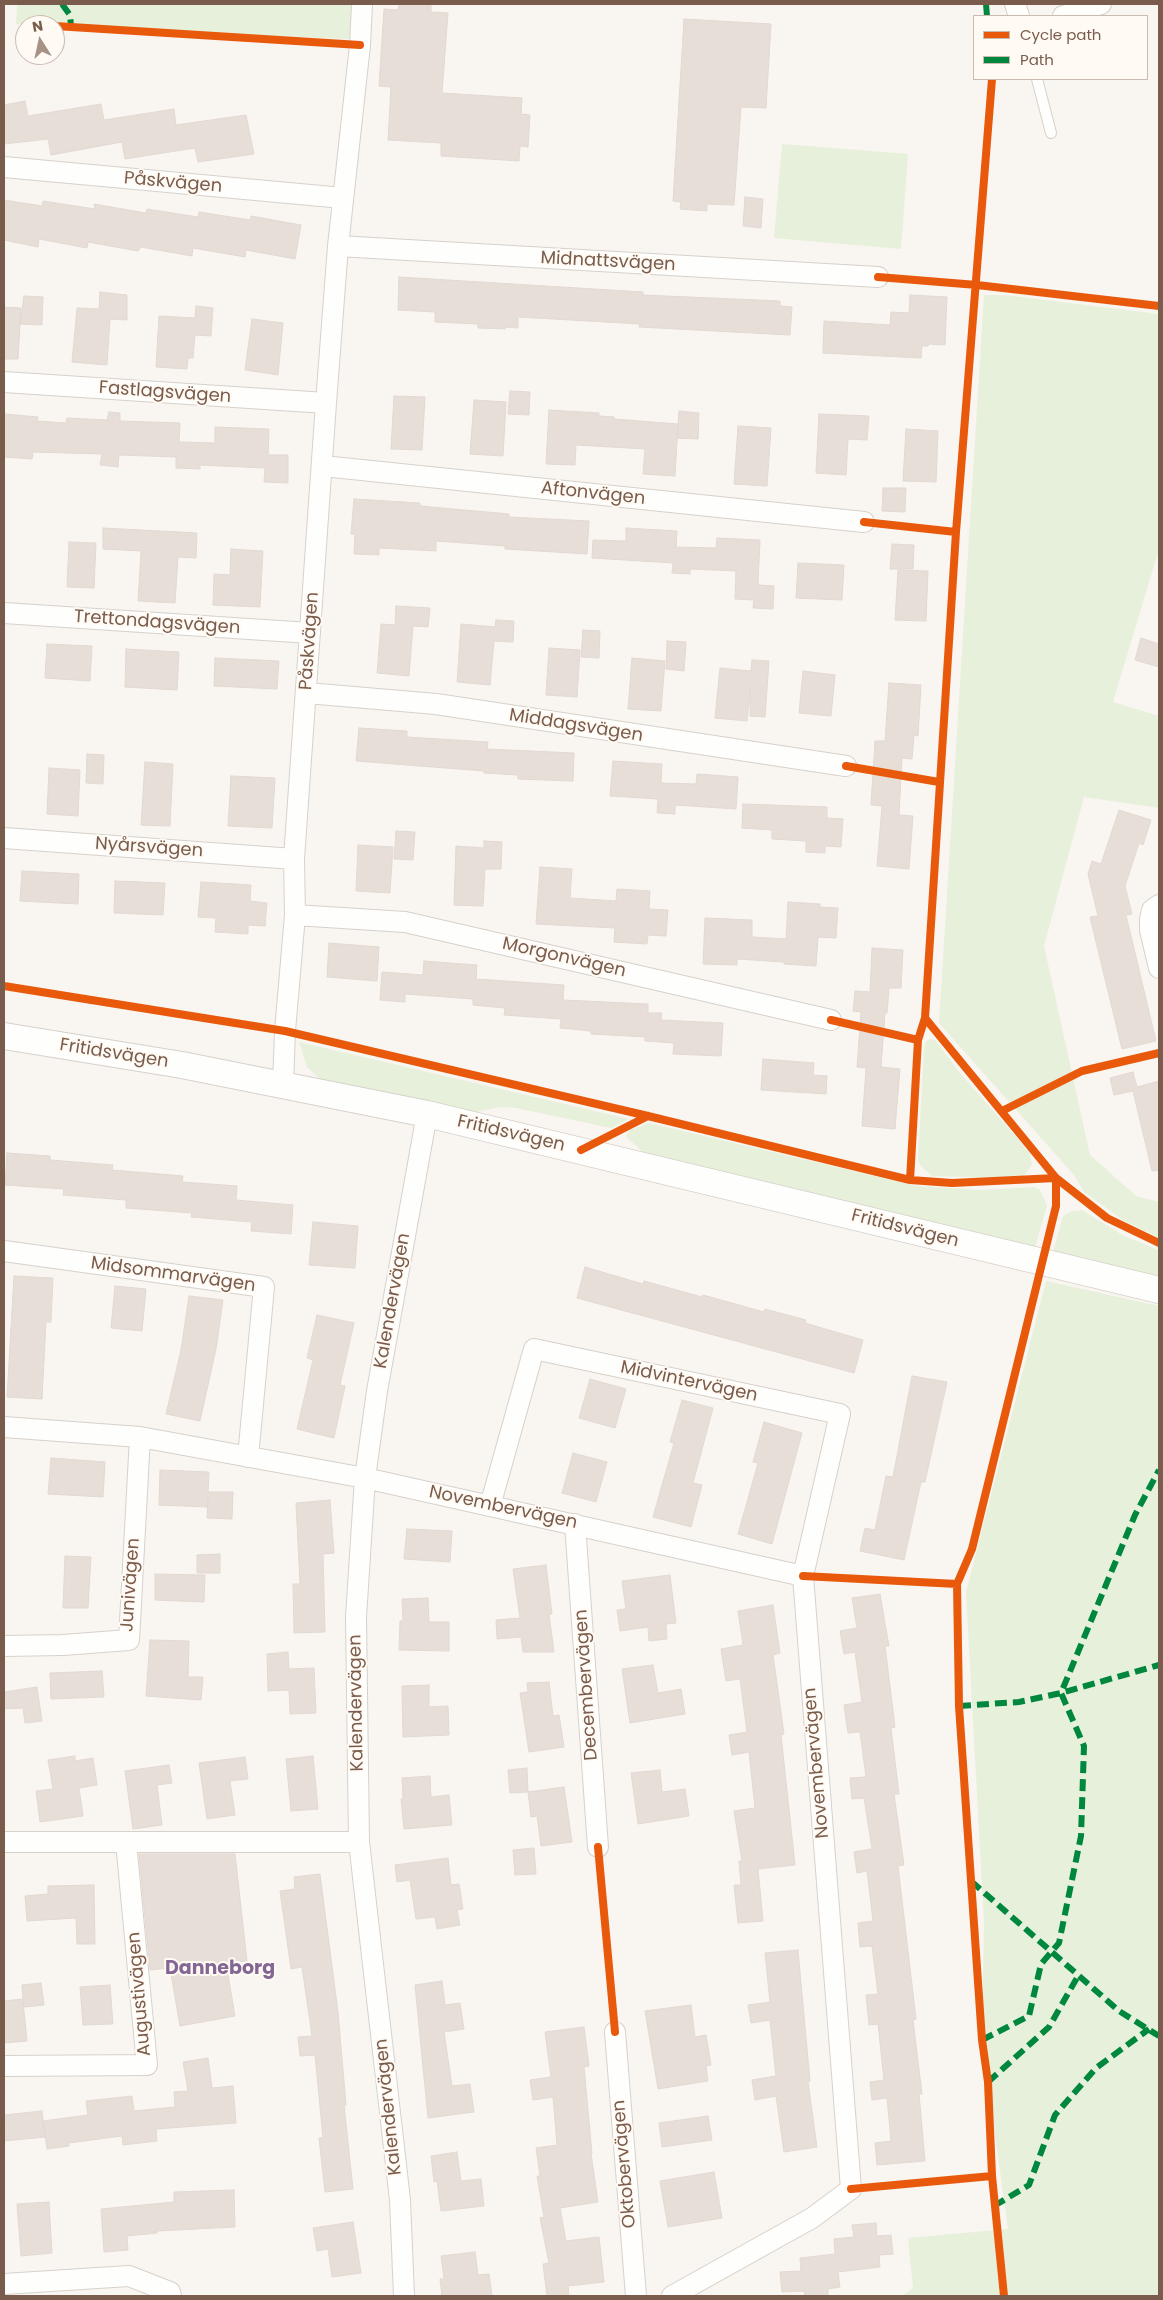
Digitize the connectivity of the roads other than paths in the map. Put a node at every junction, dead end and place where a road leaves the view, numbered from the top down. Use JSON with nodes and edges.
{"nodes":[{"id":1,"x":362,"y":4,"type":"edge"},
{"id":2,"x":1101,"y":4,"type":"edge"},
{"id":3,"x":1066,"y":15,"type":"edge"},
{"id":4,"x":1037,"y":80,"type":"edge"},
{"id":5,"x":1051,"y":133,"type":"dead end"},
{"id":6,"x":4,"y":167,"type":"edge"},
{"id":7,"x":343,"y":198,"type":"junction"},
{"id":8,"x":338,"y":246,"type":"junction"},
{"id":9,"x":878,"y":277,"type":"dead end"},
{"id":10,"x":4,"y":382,"type":"edge"},
{"id":11,"x":326,"y":403,"type":"junction"},
{"id":12,"x":322,"y":466,"type":"junction"},
{"id":13,"x":864,"y":522,"type":"dead end"},
{"id":14,"x":4,"y":613,"type":"edge"},
{"id":15,"x":310,"y":633,"type":"junction"},
{"id":16,"x":306,"y":693,"type":"junction"},
{"id":17,"x":846,"y":766,"type":"dead end"},
{"id":18,"x":4,"y":838,"type":"edge"},
{"id":19,"x":294,"y":858,"type":"junction"},
{"id":20,"x":1159,"y":905,"type":"edge"},
{"id":21,"x":295,"y":915,"type":"junction"},
{"id":22,"x":1159,"y":968,"type":"edge"},
{"id":23,"x":831,"y":1020,"type":"dead end"},
{"id":24,"x":4,"y":1036,"type":"edge"},
{"id":25,"x":283,"y":1085,"type":"junction"},
{"id":26,"x":427,"y":1114,"type":"junction"},
{"id":27,"x":4,"y":1251,"type":"edge"},
{"id":28,"x":1159,"y":1290,"type":"edge"},
{"id":29,"x":4,"y":1427,"type":"edge"},
{"id":30,"x":140,"y":1437,"type":"junction"},
{"id":31,"x":248,"y":1457,"type":"junction"},
{"id":32,"x":365,"y":1478,"type":"junction"},
{"id":33,"x":490,"y":1506,"type":"junction"},
{"id":34,"x":575,"y":1524,"type":"junction"},
{"id":35,"x":803,"y":1576,"type":"junction"},
{"id":36,"x":4,"y":1646,"type":"edge"},
{"id":37,"x":4,"y":1842,"type":"edge"},
{"id":38,"x":126,"y":1842,"type":"junction"},
{"id":39,"x":359,"y":1842,"type":"junction"},
{"id":40,"x":598,"y":1847,"type":"dead end"},
{"id":41,"x":615,"y":2032,"type":"dead end"},
{"id":42,"x":4,"y":2066,"type":"edge"},
{"id":43,"x":4,"y":2284,"type":"edge"},
{"id":44,"x":171,"y":2296,"type":"edge"},
{"id":45,"x":404,"y":2296,"type":"edge"},
{"id":46,"x":636,"y":2296,"type":"edge"},
{"id":47,"x":672,"y":2296,"type":"edge"}],
"edges":[{"from":1,"to":7,"type":"street","name":"Påskvägen"},
{"from":2,"to":3,"type":"street"},
{"from":4,"to":5,"type":"lane"},
{"from":6,"to":7,"type":"street","name":"Påskvägen"},
{"from":7,"to":8,"type":"street","name":"Påskvägen"},
{"from":8,"to":9,"type":"street","name":"Midnattsvägen"},
{"from":8,"to":11,"type":"street","name":"Påskvägen"},
{"from":10,"to":11,"type":"street","name":"Fastlagsvägen"},
{"from":11,"to":12,"type":"street","name":"Påskvägen"},
{"from":12,"to":13,"type":"street","name":"Aftonvägen"},
{"from":12,"to":15,"type":"street","name":"Påskvägen"},
{"from":14,"to":15,"type":"street","name":"Trettondagsvägen"},
{"from":15,"to":16,"type":"street","name":"Påskvägen"},
{"from":16,"to":17,"type":"street","name":"Middagsvägen"},
{"from":16,"to":19,"type":"street","name":"Påskvägen"},
{"from":18,"to":19,"type":"street","name":"Nyårsvägen"},
{"from":19,"to":21,"type":"street","name":"Påskvägen"},
{"from":20,"to":22,"type":"street"},
{"from":21,"to":23,"type":"street","name":"Morgonvägen"},
{"from":21,"to":25,"type":"street","name":"Påskvägen"},
{"from":24,"to":25,"type":"street","name":"Fritidsvägen"},
{"from":25,"to":26,"type":"street","name":"Fritidsvägen"},
{"from":26,"to":28,"type":"street","name":"Fritidsvägen"},
{"from":26,"to":32,"type":"street","name":"Kalendervägen"},
{"from":27,"to":31,"type":"street","name":"Midsommarvägen"},
{"from":29,"to":30,"type":"street"},
{"from":30,"to":31,"type":"street"},
{"from":30,"to":36,"type":"street","name":"Junivägen"},
{"from":31,"to":32,"type":"street"},
{"from":32,"to":33,"type":"street","name":"Novembervägen"},
{"from":32,"to":39,"type":"street","name":"Kalendervägen"},
{"from":33,"to":34,"type":"street","name":"Novembervägen"},
{"from":33,"to":35,"type":"street","name":"Midvintervägen"},
{"from":34,"to":35,"type":"street","name":"Novembervägen"},
{"from":34,"to":40,"type":"street","name":"Decembervägen"},
{"from":35,"to":47,"type":"street","name":"Novembervägen"},
{"from":37,"to":38,"type":"street"},
{"from":38,"to":39,"type":"street"},
{"from":38,"to":42,"type":"street","name":"Augustivägen"},
{"from":39,"to":45,"type":"street","name":"Kalendervägen"},
{"from":41,"to":46,"type":"street","name":"Oktobervägen"},
{"from":43,"to":44,"type":"street"}]}
